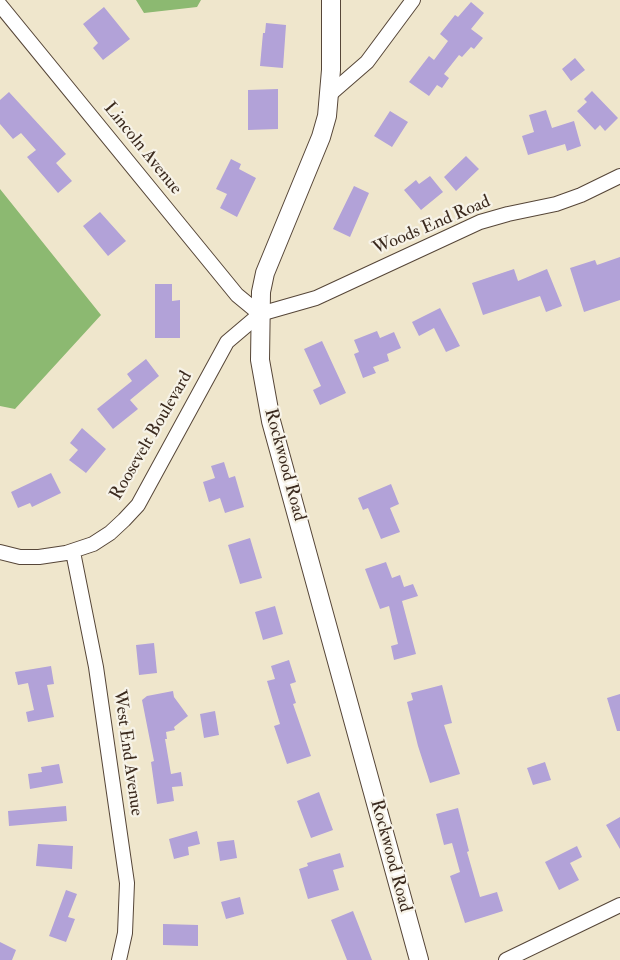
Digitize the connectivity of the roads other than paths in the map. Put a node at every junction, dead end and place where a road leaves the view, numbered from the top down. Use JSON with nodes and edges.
{"nodes":[{"id":1,"x":331,"y":0,"type":"edge"},
{"id":2,"x":413,"y":0,"type":"edge"},
{"id":3,"x":0,"y":5,"type":"edge"},
{"id":4,"x":329,"y":95,"type":"junction"},
{"id":5,"x":620,"y":176,"type":"edge"},
{"id":6,"x":260,"y":314,"type":"junction"},
{"id":7,"x":0,"y":552,"type":"edge"},
{"id":8,"x":73,"y":552,"type":"junction"},
{"id":9,"x":620,"y":905,"type":"edge"},
{"id":10,"x":119,"y":960,"type":"edge"},
{"id":11,"x":419,"y":960,"type":"edge"},
{"id":12,"x":506,"y":960,"type":"edge"}],
"edges":[{"from":1,"to":4,"type":"street","name":"Rockwood Road"},
{"from":2,"to":4,"type":"street"},
{"from":3,"to":6,"type":"street","name":"Lincoln Avenue"},
{"from":4,"to":6,"type":"street","name":"Rockwood Road"},
{"from":5,"to":6,"type":"street","name":"Woods End Road"},
{"from":6,"to":8,"type":"street","name":"Roosevelt Boulevard"},
{"from":6,"to":11,"type":"street","name":"Rockwood Road"},
{"from":7,"to":8,"type":"street","name":"Roosevelt Boulevard"},
{"from":8,"to":10,"type":"street","name":"West End Avenue"},
{"from":9,"to":12,"type":"street"}]}
